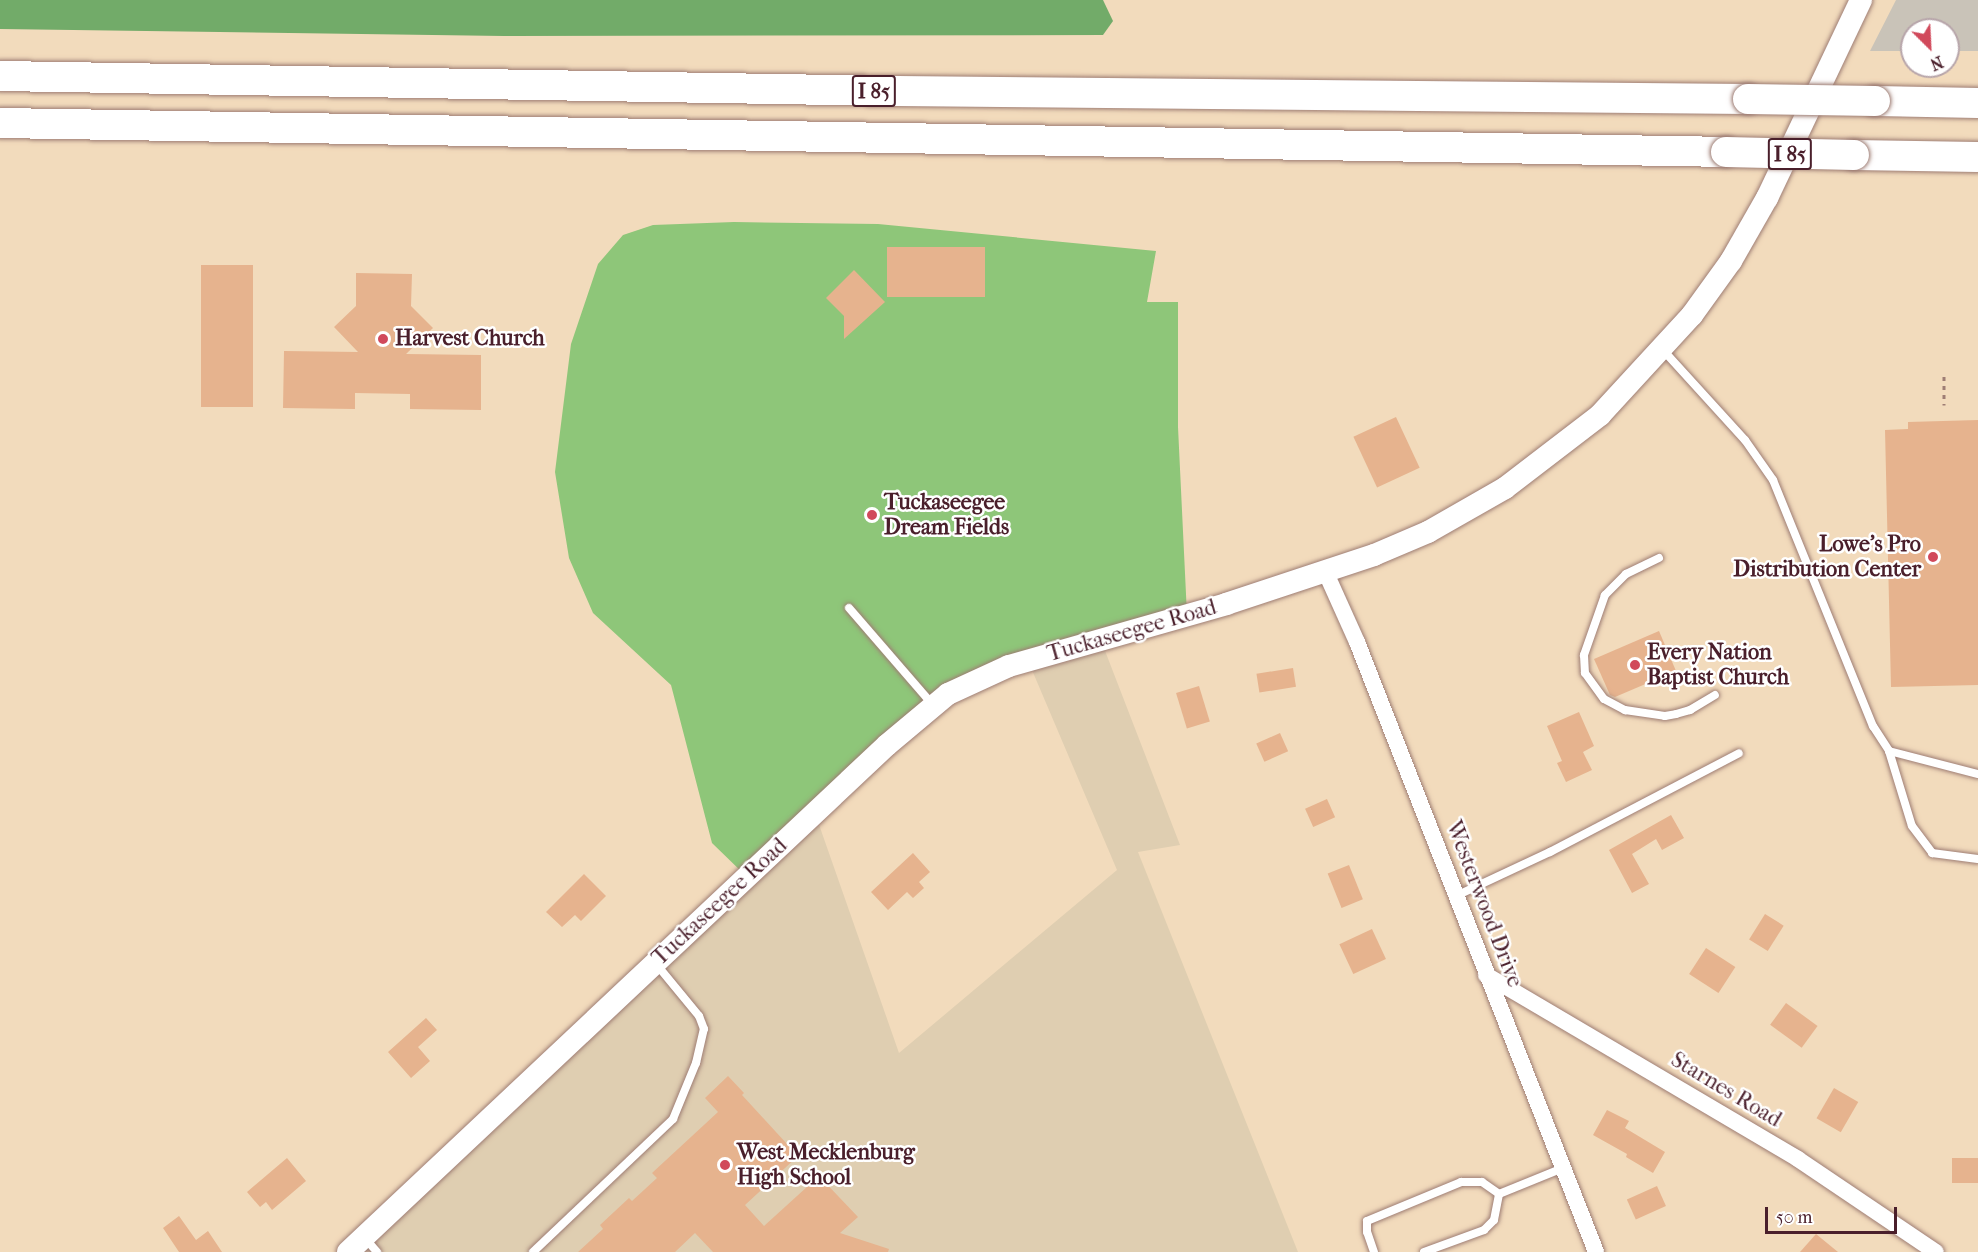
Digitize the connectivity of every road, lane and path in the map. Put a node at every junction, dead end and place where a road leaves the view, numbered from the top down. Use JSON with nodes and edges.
{"nodes":[{"id":1,"x":1861,"y":2,"type":"edge"},
{"id":2,"x":0,"y":76,"type":"edge"},
{"id":3,"x":1978,"y":103,"type":"edge"},
{"id":4,"x":0,"y":123,"type":"edge"},
{"id":5,"x":1978,"y":157,"type":"edge"},
{"id":6,"x":1663,"y":350,"type":"junction"},
{"id":7,"x":1944,"y":376,"type":"dead end"},
{"id":8,"x":1944,"y":405,"type":"dead end"},
{"id":9,"x":1659,"y":558,"type":"dead end"},
{"id":10,"x":1326,"y":573,"type":"junction"},
{"id":11,"x":849,"y":608,"type":"dead end"},
{"id":12,"x":1715,"y":694,"type":"dead end"},
{"id":13,"x":933,"y":705,"type":"junction"},
{"id":14,"x":1889,"y":752,"type":"junction"},
{"id":15,"x":1739,"y":753,"type":"dead end"},
{"id":16,"x":1978,"y":774,"type":"edge"},
{"id":17,"x":1978,"y":859,"type":"edge"},
{"id":18,"x":1456,"y":896,"type":"junction"},
{"id":19,"x":656,"y":963,"type":"junction"},
{"id":20,"x":1486,"y":975,"type":"junction"},
{"id":21,"x":1563,"y":1168,"type":"junction"},
{"id":22,"x":1499,"y":1194,"type":"junction"},
{"id":23,"x":363,"y":1247,"type":"edge"},
{"id":24,"x":533,"y":1252,"type":"edge"},
{"id":25,"x":1374,"y":1252,"type":"edge"},
{"id":26,"x":1424,"y":1252,"type":"edge"},
{"id":27,"x":1596,"y":1252,"type":"edge"},
{"id":28,"x":1936,"y":1252,"type":"edge"}],
"edges":[{"from":1,"to":6,"type":"street","name":"Tuckaseegee Road"},
{"from":2,"to":3,"type":"highway","number":"I 85","bridge":true},
{"from":4,"to":5,"type":"highway","number":"I 85","bridge":true},
{"from":6,"to":10,"type":"street","name":"Tuckaseegee Road"},
{"from":6,"to":14,"type":"lane"},
{"from":7,"to":8,"type":"path"},
{"from":9,"to":12,"type":"lane"},
{"from":10,"to":13,"type":"street","name":"Tuckaseegee Road"},
{"from":10,"to":18,"type":"street","name":"Westerwood Drive"},
{"from":11,"to":13,"type":"lane"},
{"from":13,"to":19,"type":"street","name":"Tuckaseegee Road"},
{"from":14,"to":16,"type":"lane"},
{"from":14,"to":17,"type":"lane"},
{"from":15,"to":18,"type":"lane"},
{"from":18,"to":20,"type":"street","name":"Westerwood Drive"},
{"from":19,"to":23,"type":"street","name":"Tuckaseegee Road"},
{"from":19,"to":24,"type":"lane"},
{"from":20,"to":21,"type":"street","name":"Westerwood Drive"},
{"from":20,"to":28,"type":"street","name":"Starnes Road"},
{"from":21,"to":22,"type":"lane"},
{"from":21,"to":27,"type":"street","name":"Westerwood Drive"},
{"from":22,"to":25,"type":"lane"},
{"from":22,"to":26,"type":"lane"}]}
